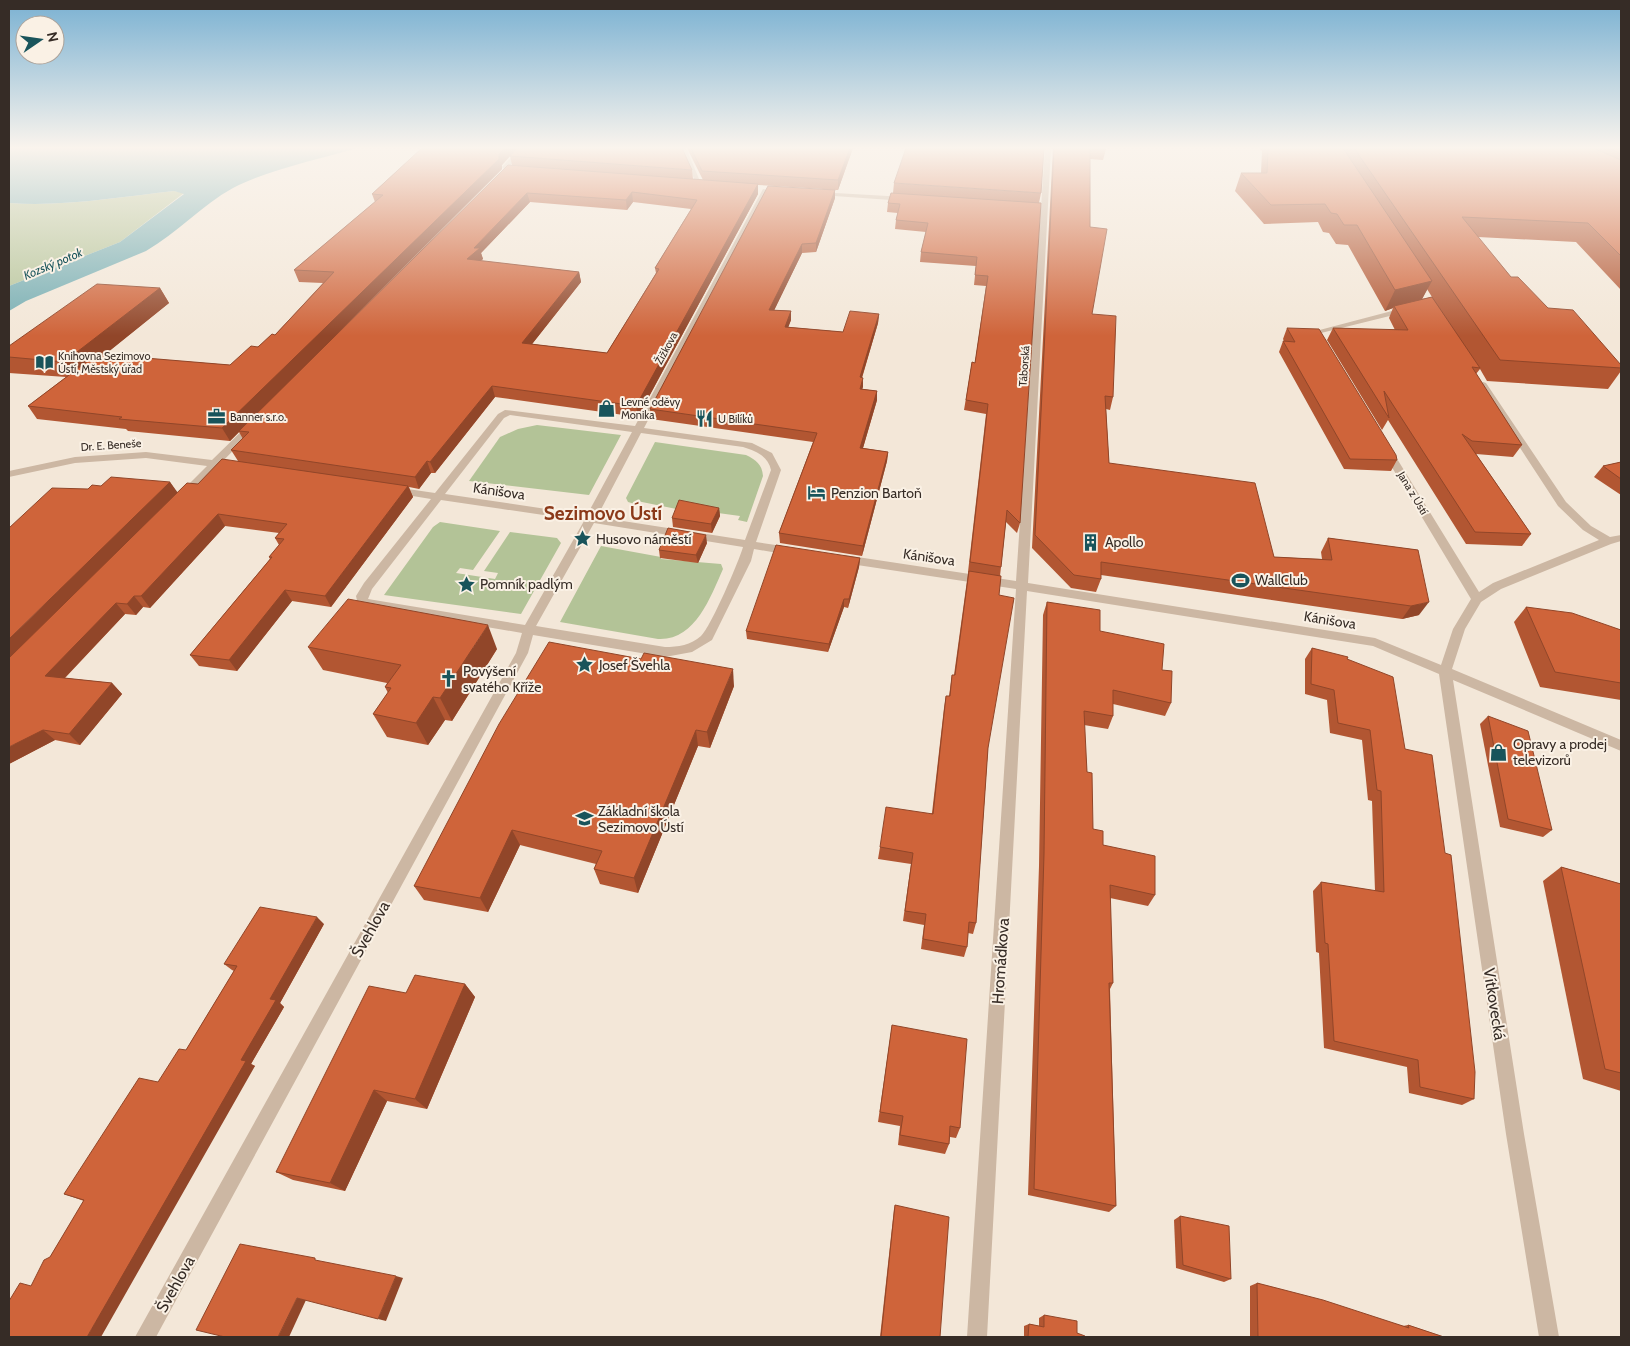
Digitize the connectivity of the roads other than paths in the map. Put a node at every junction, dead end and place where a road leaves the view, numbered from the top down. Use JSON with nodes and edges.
{"nodes":[{"id":1,"x":754,"y":211,"type":"edge"},
{"id":2,"x":1042,"y":211,"type":"edge"},
{"id":3,"x":1420,"y":305,"type":"edge"},
{"id":4,"x":1326,"y":348,"type":"edge"},
{"id":5,"x":1478,"y":378,"type":"edge"},
{"id":6,"x":261,"y":417,"type":"edge"},
{"id":7,"x":637,"y":429,"type":"junction"},
{"id":8,"x":1379,"y":436,"type":"edge"},
{"id":9,"x":215,"y":463,"type":"junction"},
{"id":10,"x":244,"y":468,"type":"edge"},
{"id":11,"x":9,"y":474,"type":"edge"},
{"id":12,"x":387,"y":489,"type":"edge"},
{"id":13,"x":437,"y":497,"type":"junction"},
{"id":14,"x":173,"y":505,"type":"edge"},
{"id":15,"x":590,"y":519,"type":"junction"},
{"id":16,"x":1621,"y":538,"type":"edge"},
{"id":17,"x":1608,"y":541,"type":"junction"},
{"id":18,"x":749,"y":545,"type":"junction"},
{"id":19,"x":796,"y":552,"type":"edge"},
{"id":20,"x":835,"y":558,"type":"edge"},
{"id":21,"x":1022,"y":586,"type":"junction"},
{"id":22,"x":1477,"y":599,"type":"junction"},
{"id":23,"x":529,"y":629,"type":"junction"},
{"id":24,"x":1445,"y":671,"type":"junction"},
{"id":25,"x":1621,"y":746,"type":"edge"},
{"id":26,"x":145,"y":1337,"type":"edge"},
{"id":27,"x":977,"y":1337,"type":"edge"},
{"id":28,"x":1549,"y":1337,"type":"edge"}],
"edges":[{"from":1,"to":7,"type":"street","name":"Žižkova"},
{"from":2,"to":21,"type":"street","name":"Táborská"},
{"from":3,"to":4,"type":"street"},
{"from":5,"to":17,"type":"street"},
{"from":6,"to":9,"type":"street"},
{"from":7,"to":13,"type":"street"},
{"from":7,"to":15,"type":"street","name":"Žižkova"},
{"from":7,"to":18,"type":"street"},
{"from":8,"to":22,"type":"street","name":"Jana z Ústí"},
{"from":9,"to":10,"type":"street"},
{"from":9,"to":11,"type":"street","name":"Dr. E. Beneše"},
{"from":9,"to":14,"type":"street"},
{"from":12,"to":13,"type":"street","name":"Kánišova"},
{"from":13,"to":15,"type":"street","name":"Kánišova"},
{"from":13,"to":23,"type":"street"},
{"from":15,"to":18,"type":"street","name":"Kánišova"},
{"from":15,"to":23,"type":"street","name":"Švehlova"},
{"from":16,"to":17,"type":"street"},
{"from":17,"to":22,"type":"street"},
{"from":18,"to":19,"type":"street","name":"Kánišova"},
{"from":18,"to":23,"type":"street"},
{"from":20,"to":21,"type":"street","name":"Kánišova"},
{"from":21,"to":24,"type":"street","name":"Kánišova"},
{"from":21,"to":27,"type":"street","name":"Hromádkova"},
{"from":22,"to":24,"type":"street"},
{"from":23,"to":26,"type":"street","name":"Švehlova"},
{"from":24,"to":25,"type":"street","name":"Kánišova"},
{"from":24,"to":28,"type":"street","name":"Vítkovecká"}]}
